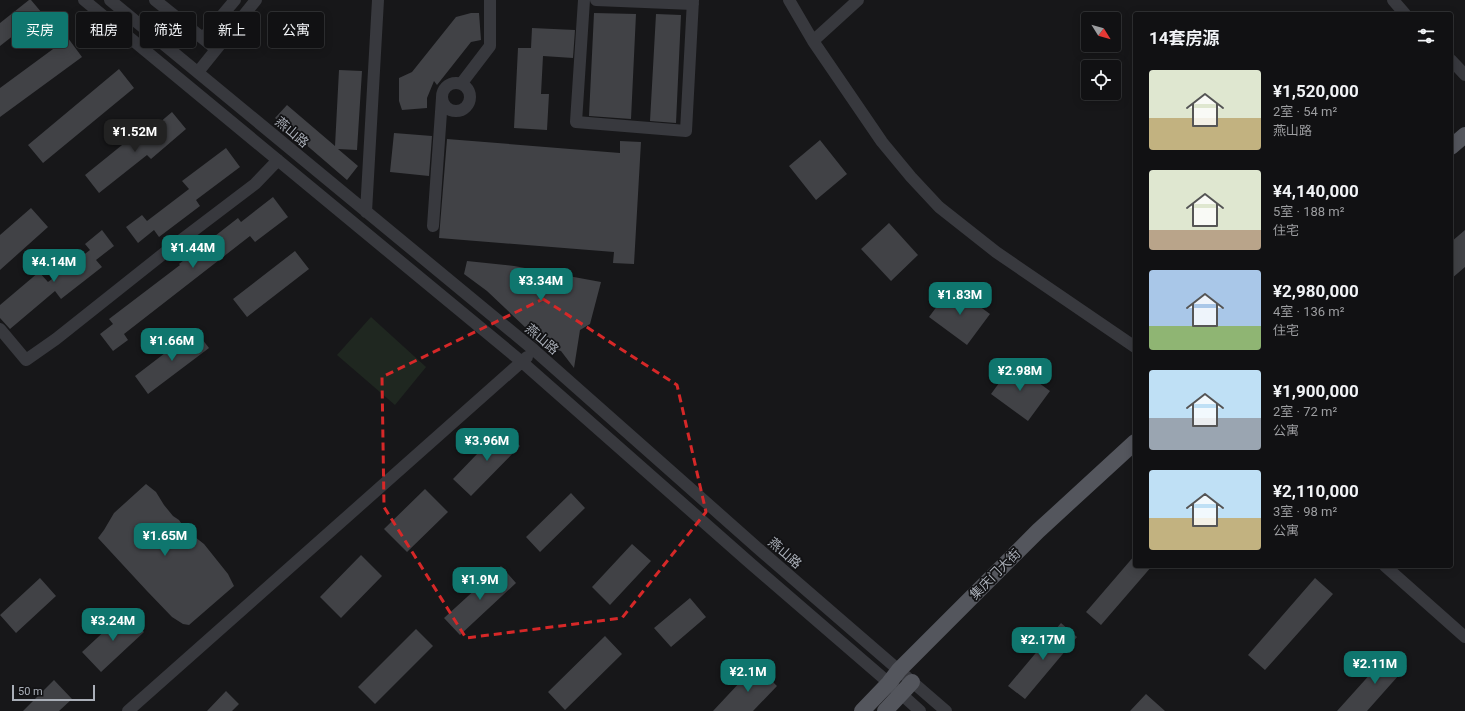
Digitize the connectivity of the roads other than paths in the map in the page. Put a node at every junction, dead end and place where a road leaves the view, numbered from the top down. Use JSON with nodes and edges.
{"nodes":[{"id":1,"x":84,"y":0,"type":"edge"},
{"id":2,"x":110,"y":0,"type":"edge"},
{"id":3,"x":155,"y":0,"type":"edge"},
{"id":4,"x":235,"y":0,"type":"edge"},
{"id":5,"x":256,"y":0,"type":"edge"},
{"id":6,"x":378,"y":0,"type":"edge"},
{"id":7,"x":490,"y":0,"type":"edge"},
{"id":8,"x":584,"y":0,"type":"edge"},
{"id":9,"x":596,"y":0,"type":"edge"},
{"id":10,"x":789,"y":0,"type":"edge"},
{"id":11,"x":858,"y":0,"type":"edge"},
{"id":12,"x":1393,"y":0,"type":"edge"},
{"id":13,"x":693,"y":2,"type":"edge"},
{"id":14,"x":1403,"y":12,"type":"edge"},
{"id":15,"x":203,"y":38,"type":"junction"},
{"id":16,"x":813,"y":41,"type":"junction"},
{"id":17,"x":216,"y":49,"type":"junction"},
{"id":18,"x":1453,"y":62,"type":"edge"},
{"id":19,"x":198,"y":72,"type":"junction"},
{"id":20,"x":1465,"y":75,"type":"edge"},
{"id":21,"x":461,"y":84,"type":"junction"},
{"id":22,"x":442,"y":98,"type":"junction"},
{"id":23,"x":1465,"y":136,"type":"edge"},
{"id":24,"x":1453,"y":145,"type":"edge"},
{"id":25,"x":278,"y":160,"type":"junction"},
{"id":26,"x":366,"y":212,"type":"junction"},
{"id":27,"x":432,"y":226,"type":"dead end"},
{"id":28,"x":0,"y":329,"type":"edge"},
{"id":29,"x":1133,"y":346,"type":"edge"},
{"id":30,"x":534,"y":350,"type":"junction"},
{"id":31,"x":522,"y":362,"type":"junction"},
{"id":32,"x":1133,"y":444,"type":"edge"},
{"id":33,"x":1387,"y":568,"type":"edge"},
{"id":34,"x":1465,"y":638,"type":"edge"},
{"id":35,"x":899,"y":670,"type":"junction"},
{"id":36,"x":912,"y":682,"type":"junction"},
{"id":37,"x":889,"y":683,"type":"junction"},
{"id":38,"x":901,"y":695,"type":"junction"},
{"id":39,"x":128,"y":711,"type":"edge"},
{"id":40,"x":862,"y":711,"type":"edge"},
{"id":41,"x":885,"y":711,"type":"edge"},
{"id":42,"x":920,"y":711,"type":"edge"},
{"id":43,"x":946,"y":711,"type":"edge"}],
"edges":[{"from":1,"to":25,"type":"street"},
{"from":2,"to":19,"type":"street","name":"燕山路"},
{"from":3,"to":15,"type":"street"},
{"from":4,"to":15,"type":"street"},
{"from":5,"to":17,"type":"street"},
{"from":6,"to":26,"type":"street"},
{"from":7,"to":21,"type":"street"},
{"from":8,"to":13,"type":"street"},
{"from":9,"to":13,"type":"street"},
{"from":10,"to":16,"type":"street"},
{"from":11,"to":16,"type":"street"},
{"from":12,"to":14,"type":"street"},
{"from":15,"to":17,"type":"street"},
{"from":16,"to":29,"type":"street"},
{"from":17,"to":19,"type":"street"},
{"from":18,"to":20,"type":"street"},
{"from":19,"to":26,"type":"street","name":"燕山路"},
{"from":21,"to":22,"type":"street"},
{"from":21,"to":22,"type":"street"},
{"from":22,"to":27,"type":"street"},
{"from":23,"to":24,"type":"main road"},
{"from":25,"to":28,"type":"street"},
{"from":25,"to":31,"type":"street"},
{"from":26,"to":30,"type":"street","name":"燕山路"},
{"from":30,"to":31,"type":"street"},
{"from":30,"to":35,"type":"street","name":"燕山路"},
{"from":31,"to":37,"type":"street"},
{"from":31,"to":39,"type":"street"},
{"from":32,"to":35,"type":"main road","name":"集庆门大街"},
{"from":33,"to":34,"type":"street"},
{"from":35,"to":36,"type":"street","name":"燕山路"},
{"from":35,"to":37,"type":"main road","name":"集庆门大街"},
{"from":36,"to":38,"type":"main road"},
{"from":36,"to":43,"type":"street","name":"燕山路"},
{"from":37,"to":38,"type":"street"},
{"from":37,"to":40,"type":"main road","name":"集庆门大街"},
{"from":38,"to":41,"type":"main road"},
{"from":38,"to":42,"type":"street"}]}
